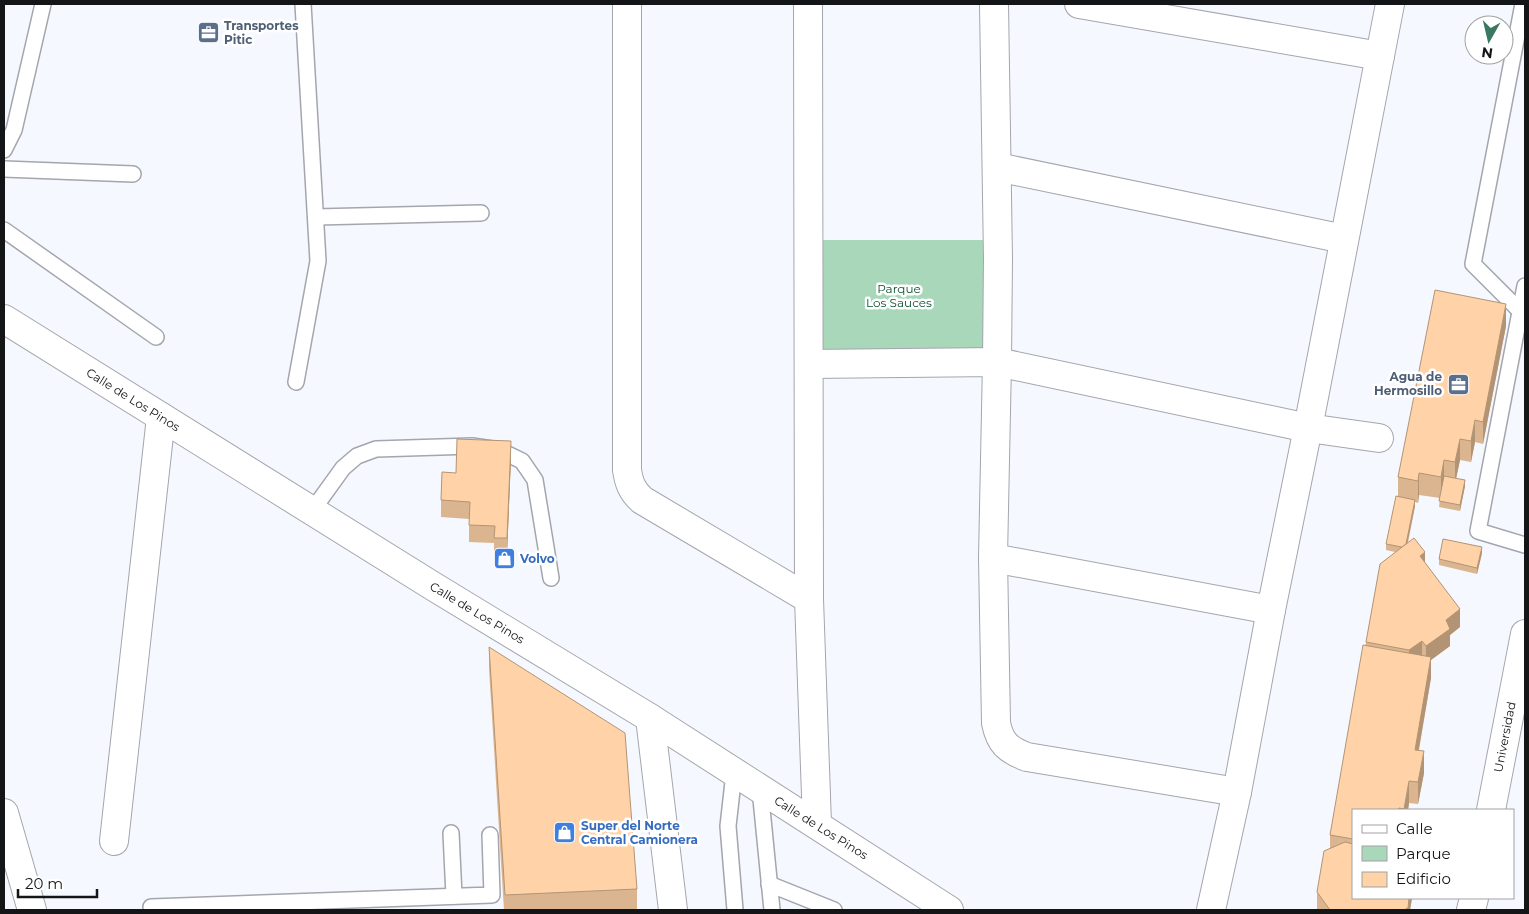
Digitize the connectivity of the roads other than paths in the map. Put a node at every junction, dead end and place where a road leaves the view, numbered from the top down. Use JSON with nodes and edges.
{"nodes":[{"id":1,"x":42,"y":4,"type":"edge"},
{"id":2,"x":303,"y":4,"type":"edge"},
{"id":3,"x":627,"y":4,"type":"edge"},
{"id":4,"x":808,"y":4,"type":"edge"},
{"id":5,"x":994,"y":4,"type":"edge"},
{"id":6,"x":1079,"y":4,"type":"edge"},
{"id":7,"x":1390,"y":4,"type":"edge"},
{"id":8,"x":1523,"y":4,"type":"edge"},
{"id":9,"x":1380,"y":56,"type":"junction"},
{"id":10,"x":4,"y":150,"type":"edge"},
{"id":11,"x":997,"y":167,"type":"junction"},
{"id":12,"x":4,"y":169,"type":"edge"},
{"id":13,"x":133,"y":174,"type":"dead end"},
{"id":14,"x":480,"y":213,"type":"dead end"},
{"id":15,"x":316,"y":217,"type":"junction"},
{"id":16,"x":4,"y":230,"type":"edge"},
{"id":17,"x":1344,"y":239,"type":"junction"},
{"id":18,"x":1525,"y":286,"type":"edge"},
{"id":19,"x":1520,"y":311,"type":"junction"},
{"id":20,"x":4,"y":320,"type":"edge"},
{"id":21,"x":156,"y":337,"type":"dead end"},
{"id":22,"x":997,"y":362,"type":"junction"},
{"id":23,"x":809,"y":364,"type":"junction"},
{"id":24,"x":296,"y":382,"type":"dead end"},
{"id":25,"x":161,"y":417,"type":"junction"},
{"id":26,"x":1308,"y":428,"type":"junction"},
{"id":27,"x":1380,"y":438,"type":"dead end"},
{"id":28,"x":312,"y":511,"type":"junction"},
{"id":29,"x":1525,"y":545,"type":"edge"},
{"id":30,"x":993,"y":558,"type":"junction"},
{"id":31,"x":551,"y":578,"type":"dead end"},
{"id":32,"x":809,"y":599,"type":"junction"},
{"id":33,"x":1271,"y":610,"type":"junction"},
{"id":34,"x":1525,"y":634,"type":"edge"},
{"id":35,"x":650,"y":718,"type":"junction"},
{"id":36,"x":1516,"y":733,"type":"edge"},
{"id":37,"x":734,"y":773,"type":"junction"},
{"id":38,"x":760,"y":789,"type":"junction"},
{"id":39,"x":1237,"y":792,"type":"junction"},
{"id":40,"x":1491,"y":809,"type":"edge"},
{"id":41,"x":817,"y":824,"type":"junction"},
{"id":42,"x":5,"y":826,"type":"edge"},
{"id":43,"x":451,"y":834,"type":"dead end"},
{"id":44,"x":490,"y":835,"type":"dead end"},
{"id":45,"x":114,"y":840,"type":"dead end"},
{"id":46,"x":769,"y":884,"type":"junction"},
{"id":47,"x":454,"y":896,"type":"junction"},
{"id":48,"x":151,"y":907,"type":"dead end"},
{"id":49,"x":32,"y":910,"type":"edge"},
{"id":50,"x":673,"y":910,"type":"edge"},
{"id":51,"x":735,"y":910,"type":"edge"},
{"id":52,"x":772,"y":910,"type":"edge"},
{"id":53,"x":834,"y":910,"type":"edge"},
{"id":54,"x":949,"y":910,"type":"edge"},
{"id":55,"x":1210,"y":910,"type":"edge"}],
"edges":[{"from":1,"to":10,"type":"lane"},
{"from":2,"to":15,"type":"lane"},
{"from":3,"to":32,"type":"street"},
{"from":4,"to":23,"type":"street"},
{"from":5,"to":11,"type":"street"},
{"from":6,"to":9,"type":"street"},
{"from":7,"to":9,"type":"street"},
{"from":8,"to":19,"type":"lane"},
{"from":9,"to":17,"type":"street"},
{"from":11,"to":17,"type":"street"},
{"from":11,"to":22,"type":"street"},
{"from":12,"to":13,"type":"lane"},
{"from":14,"to":15,"type":"lane"},
{"from":15,"to":24,"type":"lane"},
{"from":16,"to":21,"type":"lane"},
{"from":17,"to":26,"type":"street"},
{"from":18,"to":19,"type":"lane"},
{"from":19,"to":29,"type":"lane"},
{"from":20,"to":25,"type":"street","name":"Calle de Los Pinos"},
{"from":22,"to":23,"type":"street"},
{"from":22,"to":26,"type":"street"},
{"from":22,"to":30,"type":"street"},
{"from":23,"to":32,"type":"street"},
{"from":25,"to":28,"type":"street","name":"Calle de Los Pinos"},
{"from":25,"to":45,"type":"street"},
{"from":26,"to":27,"type":"street"},
{"from":26,"to":33,"type":"street"},
{"from":28,"to":31,"type":"lane"},
{"from":28,"to":35,"type":"street","name":"Calle de Los Pinos"},
{"from":30,"to":33,"type":"street"},
{"from":30,"to":39,"type":"street"},
{"from":32,"to":41,"type":"street"},
{"from":33,"to":39,"type":"street"},
{"from":34,"to":36,"type":"street","name":"Universidad"},
{"from":35,"to":37,"type":"street","name":"Calle de Los Pinos"},
{"from":35,"to":50,"type":"street"},
{"from":36,"to":40,"type":"street","name":"Universidad"},
{"from":37,"to":38,"type":"street","name":"Calle de Los Pinos"},
{"from":37,"to":51,"type":"lane"},
{"from":38,"to":41,"type":"street","name":"Calle de Los Pinos"},
{"from":38,"to":46,"type":"lane"},
{"from":39,"to":55,"type":"street"},
{"from":41,"to":54,"type":"street","name":"Calle de Los Pinos"},
{"from":42,"to":49,"type":"street"},
{"from":43,"to":47,"type":"lane"},
{"from":44,"to":47,"type":"lane"},
{"from":46,"to":52,"type":"lane"},
{"from":46,"to":53,"type":"lane"},
{"from":47,"to":48,"type":"lane"}]}
